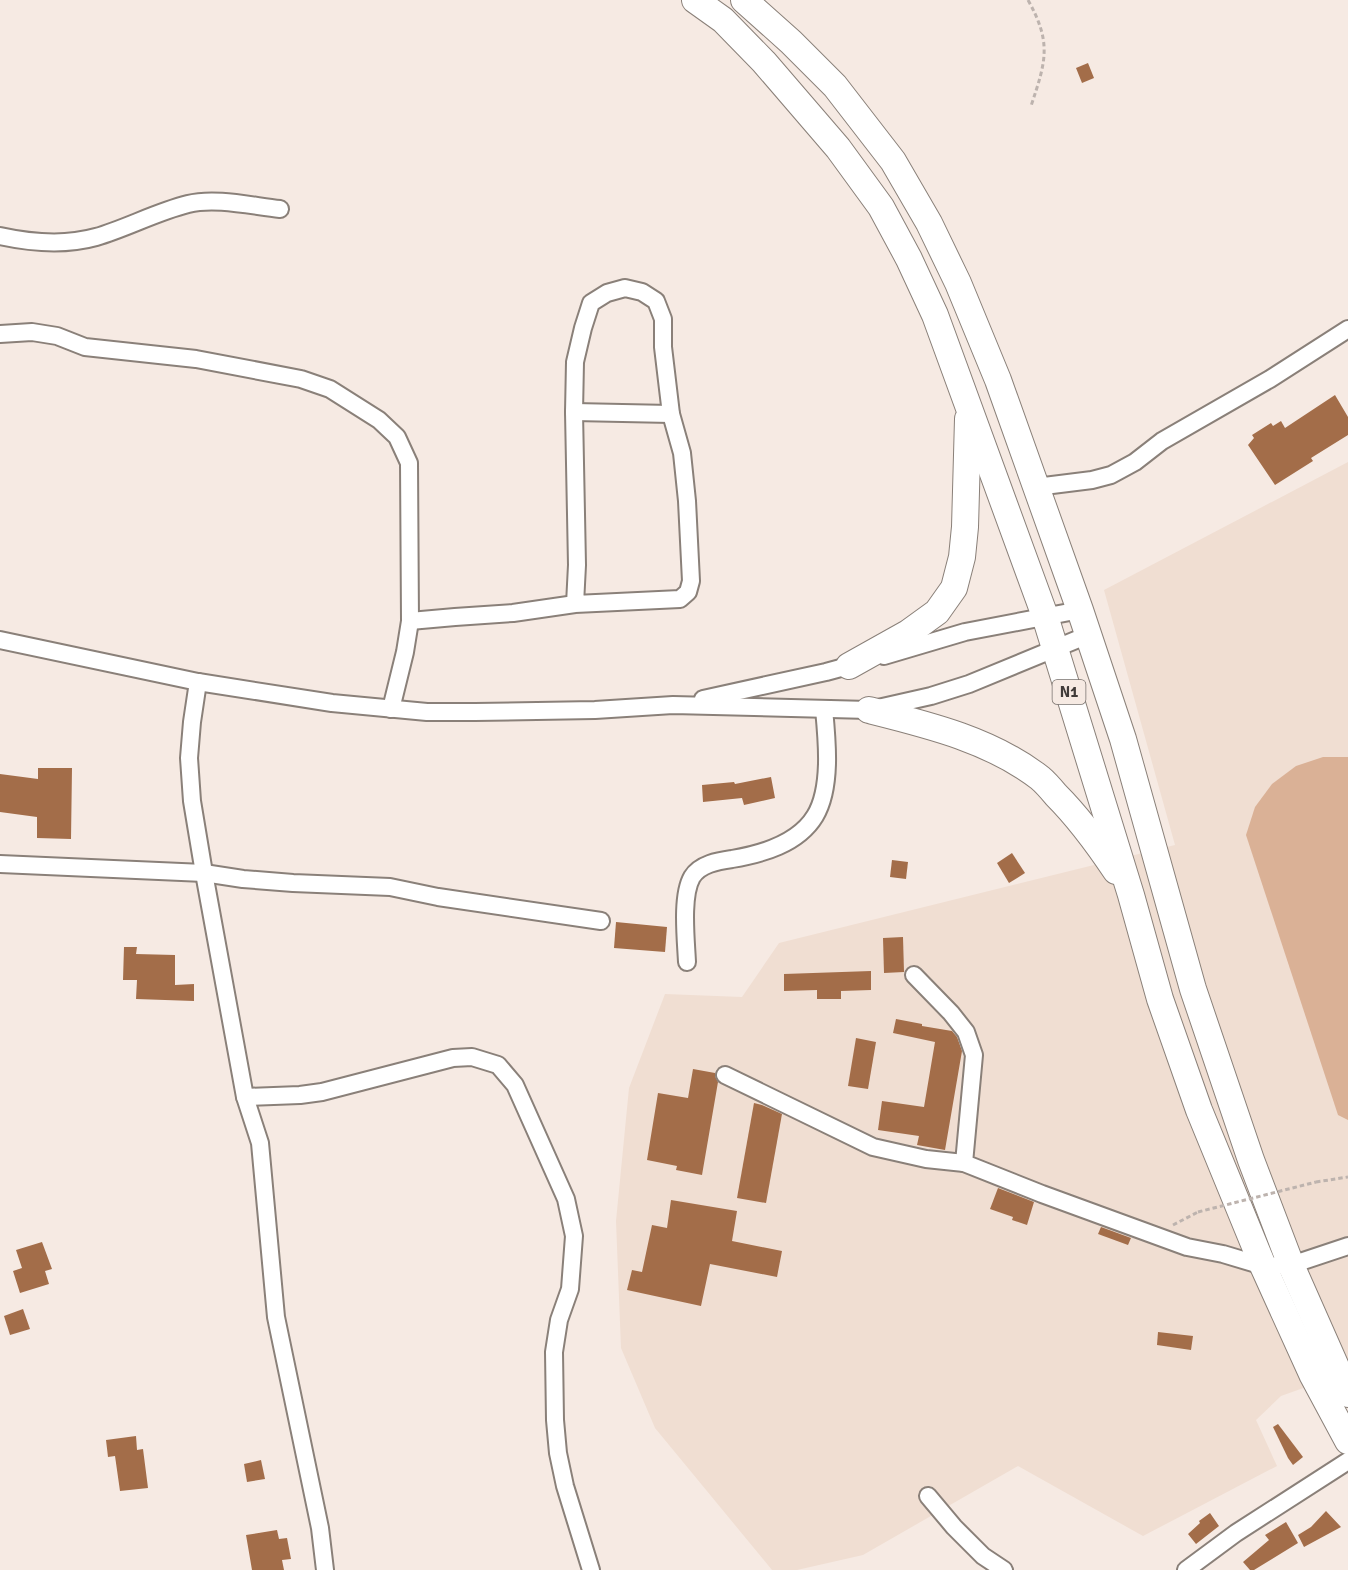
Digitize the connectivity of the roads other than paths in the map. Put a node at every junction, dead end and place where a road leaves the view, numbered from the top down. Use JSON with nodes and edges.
{"nodes":[{"id":1,"x":695,"y":0,"type":"edge"},
{"id":2,"x":744,"y":0,"type":"edge"},
{"id":3,"x":280,"y":209,"type":"dead end"},
{"id":4,"x":0,"y":236,"type":"edge"},
{"id":5,"x":1348,"y":329,"type":"edge"},
{"id":6,"x":0,"y":334,"type":"edge"},
{"id":7,"x":968,"y":403,"type":"junction"},
{"id":8,"x":574,"y":412,"type":"junction"},
{"id":9,"x":672,"y":414,"type":"junction"},
{"id":10,"x":1035,"y":487,"type":"junction"},
{"id":11,"x":575,"y":604,"type":"junction"},
{"id":12,"x":1080,"y":610,"type":"junction"},
{"id":13,"x":1045,"y":616,"type":"junction"},
{"id":14,"x":411,"y":621,"type":"junction"},
{"id":15,"x":1088,"y":635,"type":"junction"},
{"id":16,"x":0,"y":640,"type":"edge"},
{"id":17,"x":1055,"y":648,"type":"junction"},
{"id":18,"x":849,"y":666,"type":"junction"},
{"id":19,"x":198,"y":682,"type":"junction"},
{"id":20,"x":673,"y":705,"type":"junction"},
{"id":21,"x":391,"y":709,"type":"junction"},
{"id":22,"x":824,"y":709,"type":"junction"},
{"id":23,"x":869,"y":710,"type":"junction"},
{"id":24,"x":0,"y":864,"type":"edge"},
{"id":25,"x":204,"y":873,"type":"junction"},
{"id":26,"x":1131,"y":895,"type":"junction"},
{"id":27,"x":601,"y":921,"type":"dead end"},
{"id":28,"x":687,"y":962,"type":"dead end"},
{"id":29,"x":914,"y":975,"type":"dead end"},
{"id":30,"x":725,"y":1075,"type":"dead end"},
{"id":31,"x":245,"y":1097,"type":"junction"},
{"id":32,"x":964,"y":1163,"type":"junction"},
{"id":33,"x":1348,"y":1246,"type":"edge"},
{"id":34,"x":1291,"y":1265,"type":"junction"},
{"id":35,"x":1263,"y":1266,"type":"junction"},
{"id":36,"x":1348,"y":1394,"type":"edge"},
{"id":37,"x":1348,"y":1441,"type":"edge"},
{"id":38,"x":1348,"y":1461,"type":"edge"},
{"id":39,"x":928,"y":1496,"type":"dead end"},
{"id":40,"x":325,"y":1570,"type":"edge"},
{"id":41,"x":591,"y":1570,"type":"edge"},
{"id":42,"x":1004,"y":1570,"type":"edge"},
{"id":43,"x":1186,"y":1570,"type":"edge"}],
"edges":[{"from":1,"to":7,"type":"highway","number":"N1"},
{"from":2,"to":10,"type":"highway","number":"N1"},
{"from":3,"to":4,"type":"street"},
{"from":5,"to":10,"type":"street"},
{"from":6,"to":14,"type":"street"},
{"from":7,"to":13,"type":"highway","number":"N1"},
{"from":7,"to":18,"type":"highway"},
{"from":8,"to":9,"type":"street"},
{"from":8,"to":9,"type":"street"},
{"from":8,"to":11,"type":"street"},
{"from":9,"to":11,"type":"street"},
{"from":10,"to":12,"type":"highway","number":"N1"},
{"from":11,"to":14,"type":"street"},
{"from":12,"to":13,"type":"street"},
{"from":12,"to":15,"type":"highway","number":"N1"},
{"from":13,"to":17,"type":"highway","number":"N1"},
{"from":13,"to":18,"type":"street"},
{"from":14,"to":21,"type":"street"},
{"from":15,"to":17,"type":"street"},
{"from":15,"to":34,"type":"highway","number":"N1"},
{"from":16,"to":19,"type":"street"},
{"from":17,"to":23,"type":"street"},
{"from":17,"to":26,"type":"highway","number":"N1"},
{"from":18,"to":20,"type":"street"},
{"from":19,"to":21,"type":"street"},
{"from":19,"to":25,"type":"street"},
{"from":20,"to":21,"type":"street"},
{"from":20,"to":22,"type":"street"},
{"from":22,"to":23,"type":"street"},
{"from":22,"to":28,"type":"street"},
{"from":23,"to":26,"type":"highway"},
{"from":24,"to":25,"type":"street"},
{"from":25,"to":27,"type":"street"},
{"from":25,"to":31,"type":"street"},
{"from":26,"to":35,"type":"highway","number":"N1"},
{"from":29,"to":32,"type":"street"},
{"from":30,"to":32,"type":"street"},
{"from":31,"to":40,"type":"street"},
{"from":31,"to":41,"type":"street"},
{"from":32,"to":35,"type":"street"},
{"from":33,"to":34,"type":"street"},
{"from":34,"to":35,"type":"street"},
{"from":34,"to":36,"type":"highway","number":"N1"},
{"from":35,"to":37,"type":"highway","number":"N1"},
{"from":38,"to":43,"type":"street"},
{"from":39,"to":42,"type":"street"}]}
